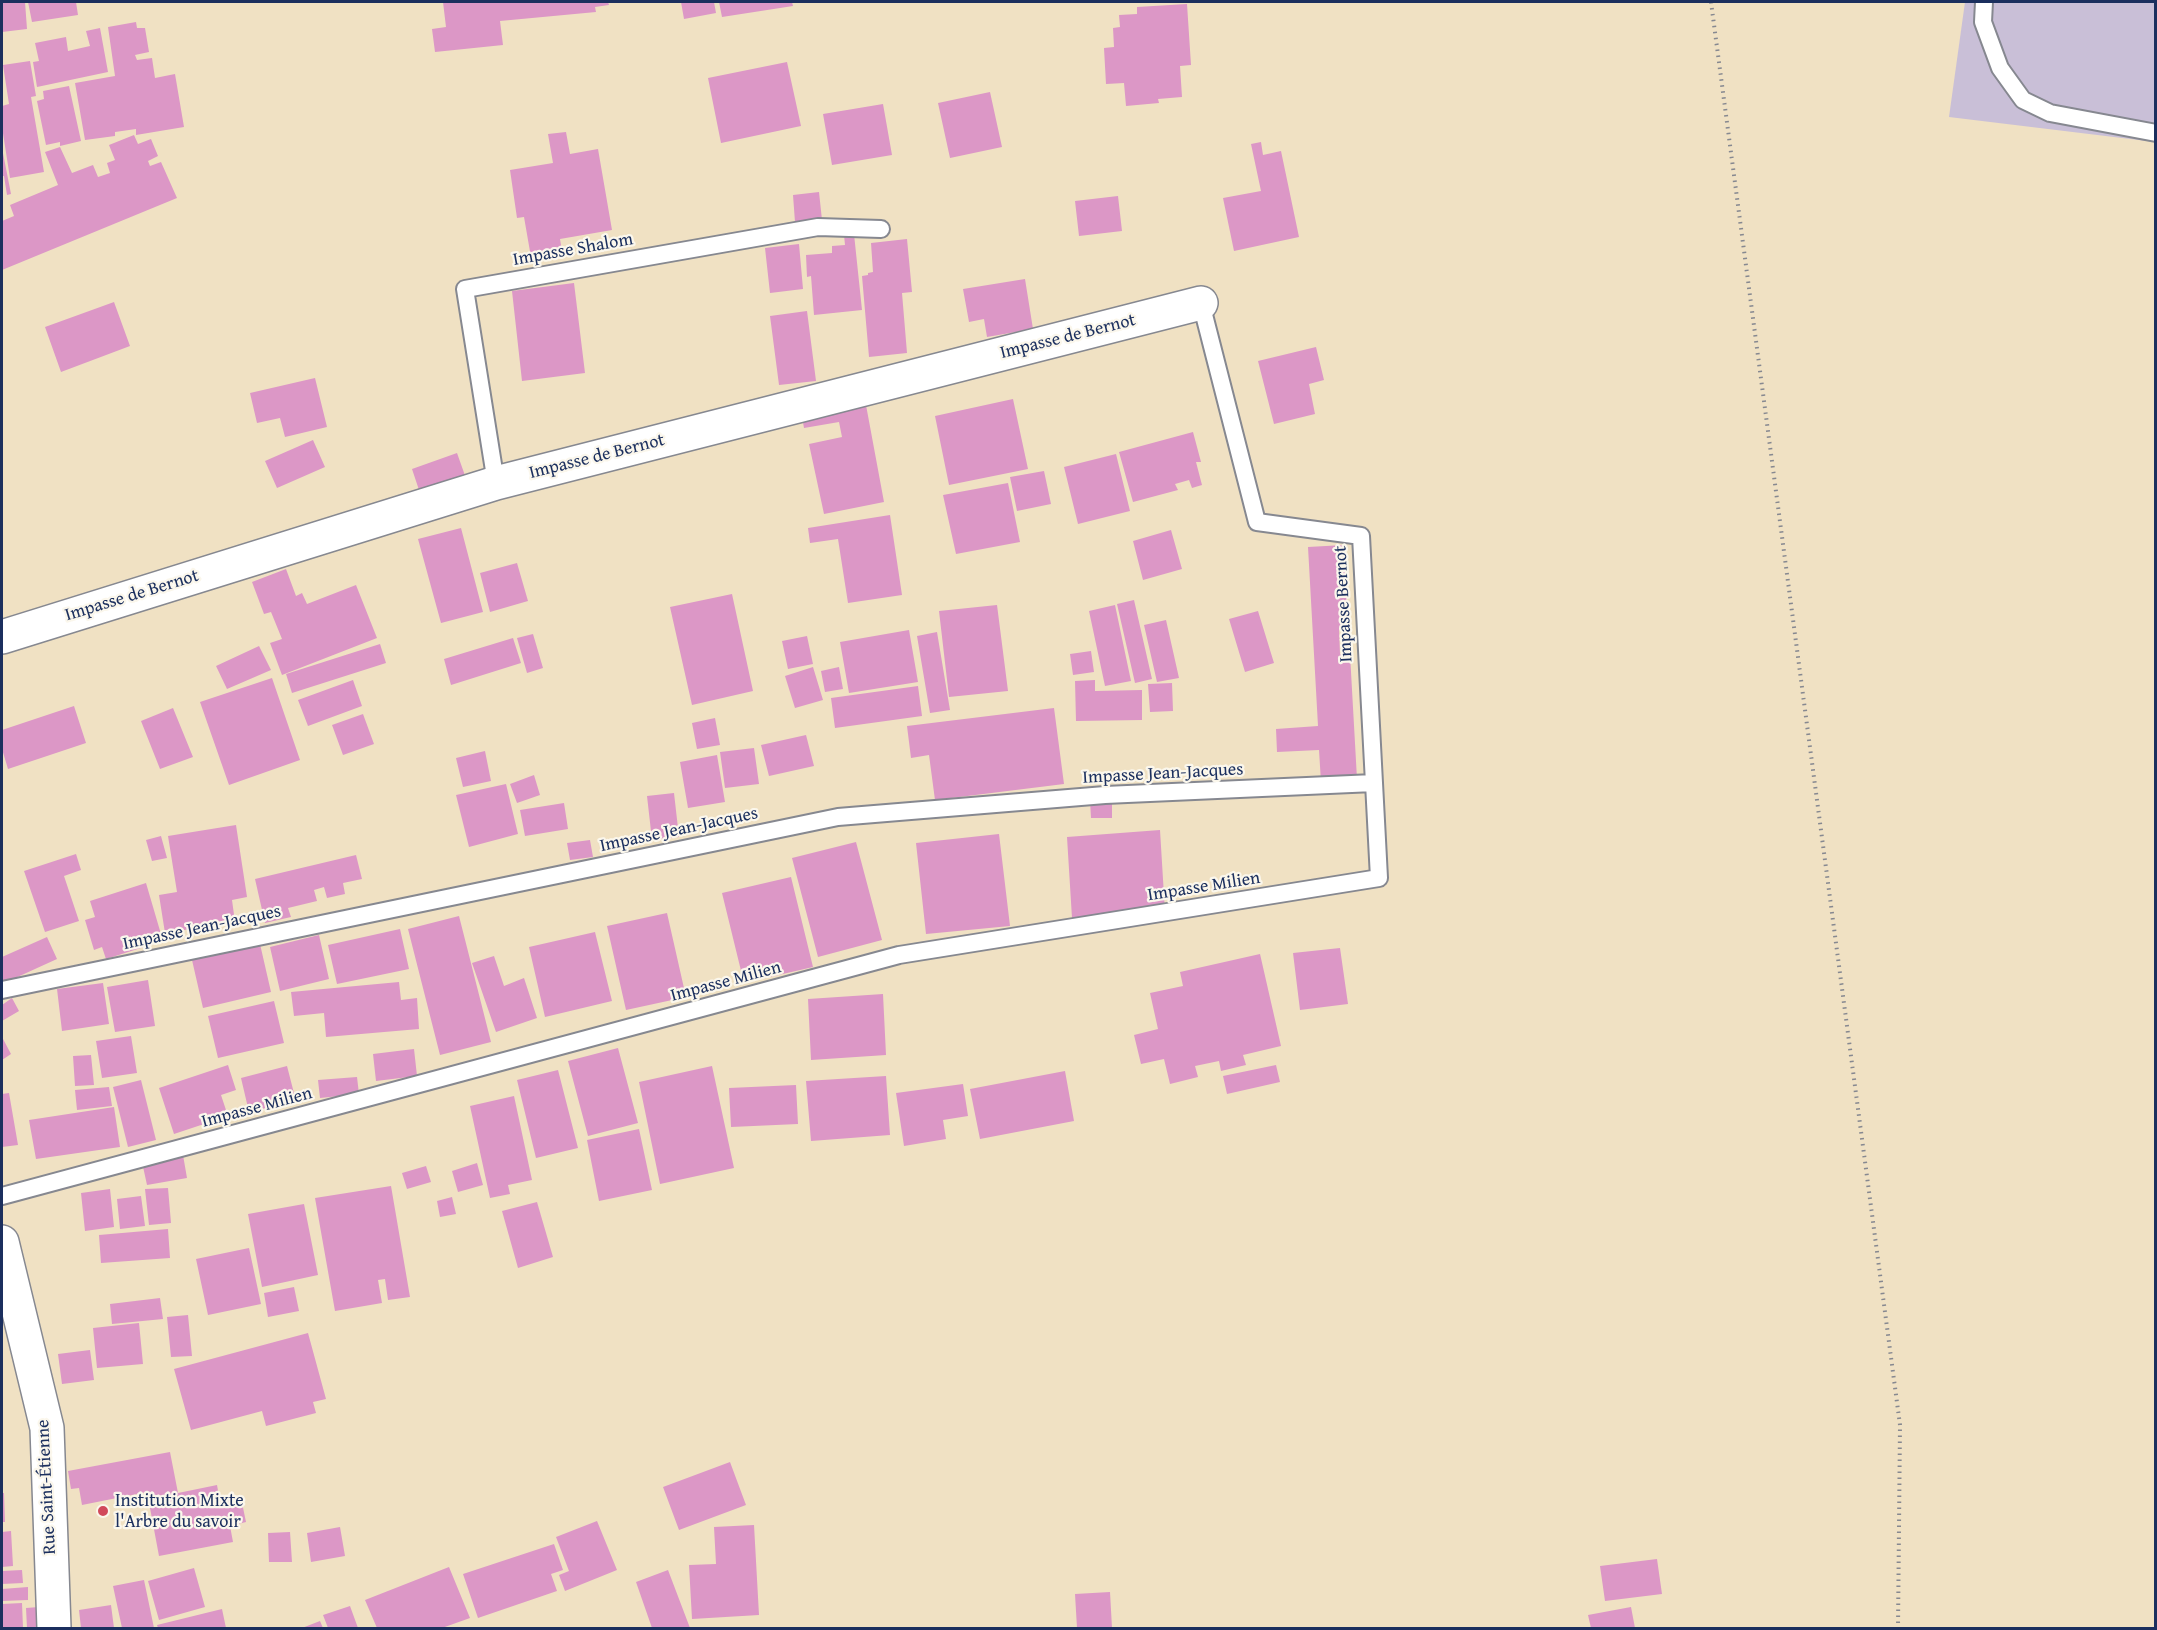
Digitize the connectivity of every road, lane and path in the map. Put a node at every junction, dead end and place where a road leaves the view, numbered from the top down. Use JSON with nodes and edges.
{"nodes":[{"id":1,"x":1712,"y":2,"type":"edge"},
{"id":2,"x":1984,"y":2,"type":"edge"},
{"id":3,"x":2156,"y":133,"type":"edge"},
{"id":4,"x":881,"y":229,"type":"dead end"},
{"id":5,"x":1201,"y":303,"type":"joint"},
{"id":6,"x":496,"y":483,"type":"junction"},
{"id":7,"x":2,"y":637,"type":"edge"},
{"id":8,"x":1374,"y":783,"type":"junction"},
{"id":9,"x":2,"y":990,"type":"edge"},
{"id":10,"x":2,"y":1196,"type":"edge"},
{"id":11,"x":2,"y":1242,"type":"edge"},
{"id":12,"x":54,"y":1629,"type":"edge"},
{"id":13,"x":1898,"y":1629,"type":"edge"}],
"edges":[{"from":1,"to":13,"type":"path"},
{"from":2,"to":3,"type":"lane"},
{"from":4,"to":6,"type":"lane","name":"Impasse Shalom"},
{"from":5,"to":6,"type":"street","name":"Impasse de Bernot"},
{"from":5,"to":8,"type":"lane","name":"Impasse Bernot"},
{"from":6,"to":7,"type":"street","name":"Impasse de Bernot"},
{"from":8,"to":9,"type":"lane","name":"Impasse Jean-Jacques"},
{"from":8,"to":10,"type":"lane","name":"Impasse Milien"},
{"from":11,"to":12,"type":"street","name":"Rue Saint-Étienne"}]}
